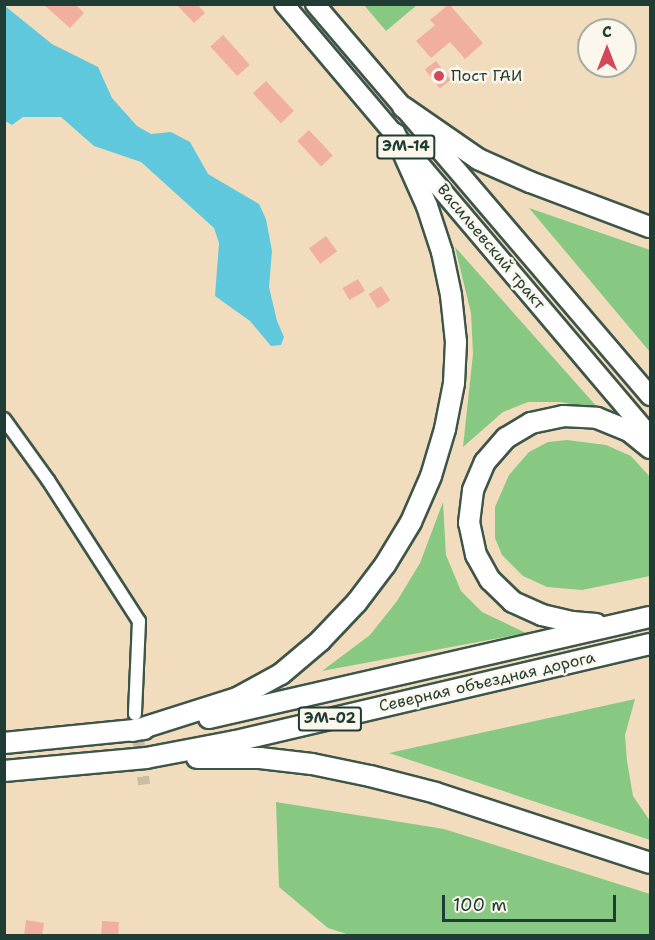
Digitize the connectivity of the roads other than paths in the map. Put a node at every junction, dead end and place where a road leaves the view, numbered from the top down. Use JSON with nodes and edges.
{"nodes":[{"id":1,"x":284,"y":4,"type":"edge"},
{"id":2,"x":315,"y":4,"type":"edge"},
{"id":3,"x":403,"y":107,"type":"junction"},
{"id":4,"x":395,"y":134,"type":"junction"},
{"id":5,"x":457,"y":168,"type":"junction"},
{"id":6,"x":439,"y":185,"type":"junction"},
{"id":7,"x":651,"y":227,"type":"edge"},
{"id":8,"x":651,"y":396,"type":"edge"},
{"id":9,"x":4,"y":419,"type":"edge"},
{"id":10,"x":651,"y":436,"type":"edge"},
{"id":11,"x":651,"y":448,"type":"edge"},
{"id":12,"x":644,"y":618,"type":"edge"},
{"id":13,"x":651,"y":644,"type":"edge"},
{"id":14,"x":134,"y":722,"type":"junction"},
{"id":15,"x":4,"y":743,"type":"edge"},
{"id":16,"x":147,"y":758,"type":"junction"},
{"id":17,"x":4,"y":771,"type":"edge"},
{"id":18,"x":651,"y":863,"type":"edge"}],
"edges":[{"from":1,"to":4,"type":"main road","name":"Васильевский тракт","number":"ЭМ-14"},
{"from":2,"to":3,"type":"main road","name":"Васильевский тракт","number":"ЭМ-14"},
{"from":3,"to":5,"type":"main road","name":"Васильевский тракт","number":"ЭМ-14"},
{"from":3,"to":7,"type":"highway"},
{"from":4,"to":6,"type":"main road","name":"Васильевский тракт","number":"ЭМ-14"},
{"from":4,"to":14,"type":"highway"},
{"from":5,"to":6,"type":"main road"},
{"from":5,"to":8,"type":"main road","name":"Васильевский тракт","number":"ЭМ-14"},
{"from":6,"to":10,"type":"main road","name":"Васильевский тракт","number":"ЭМ-14"},
{"from":9,"to":14,"type":"street"},
{"from":11,"to":12,"type":"highway"},
{"from":12,"to":14,"type":"highway","name":"Северная объездная дорога","number":"ЭМ-02"},
{"from":13,"to":16,"type":"highway","name":"Северная объездная дорога","number":"ЭМ-02"},
{"from":14,"to":15,"type":"highway","name":"Северная объездная дорога","number":"ЭМ-02"},
{"from":16,"to":17,"type":"highway","name":"Северная объездная дорога","number":"ЭМ-02"},
{"from":16,"to":18,"type":"highway"}]}
